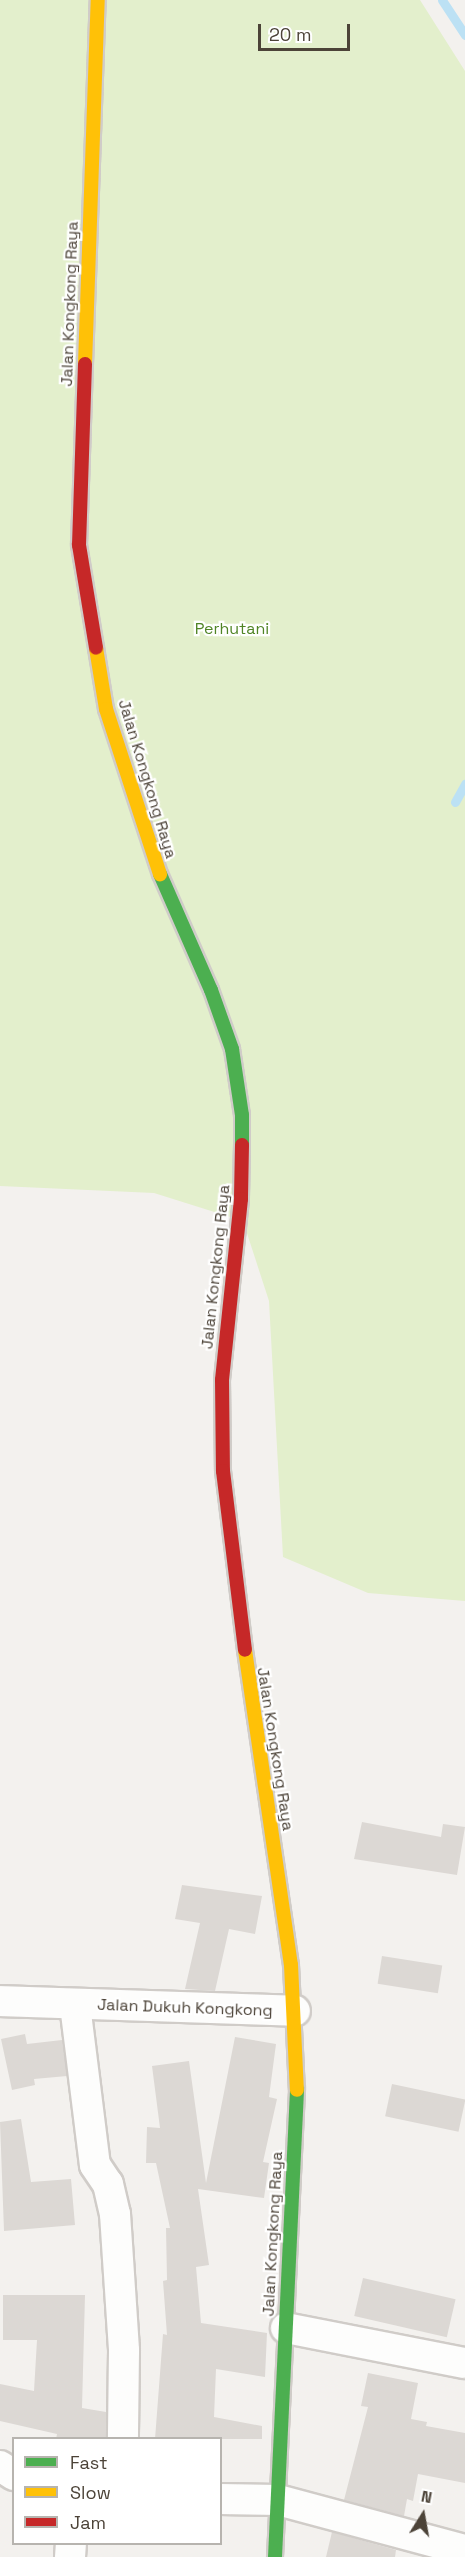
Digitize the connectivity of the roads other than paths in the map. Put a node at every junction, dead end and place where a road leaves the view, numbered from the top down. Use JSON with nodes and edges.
{"nodes":[{"id":1,"x":98,"y":0,"type":"edge"},
{"id":2,"x":0,"y":2001,"type":"edge"},
{"id":3,"x":75,"y":2005,"type":"junction"},
{"id":4,"x":295,"y":2011,"type":"junction"},
{"id":5,"x":286,"y":2328,"type":"junction"},
{"id":6,"x":465,"y":2363,"type":"edge"},
{"id":7,"x":123,"y":2437,"type":"edge"},
{"id":8,"x":222,"y":2499,"type":"edge"},
{"id":9,"x":278,"y":2500,"type":"junction"},
{"id":10,"x":465,"y":2550,"type":"edge"},
{"id":11,"x":275,"y":2557,"type":"edge"}],
"edges":[{"from":1,"to":4,"type":"street","name":"Jalan Kongkong Raya"},
{"from":2,"to":3,"type":"street","name":"Jalan Dukuh Kongkong"},
{"from":3,"to":4,"type":"street","name":"Jalan Dukuh Kongkong"},
{"from":3,"to":7,"type":"street"},
{"from":4,"to":5,"type":"street","name":"Jalan Kongkong Raya"},
{"from":5,"to":6,"type":"street"},
{"from":5,"to":9,"type":"street","name":"Jalan Kongkong Raya"},
{"from":8,"to":9,"type":"street"},
{"from":9,"to":10,"type":"street"},
{"from":9,"to":11,"type":"street","name":"Jalan Kongkong Raya"}]}
